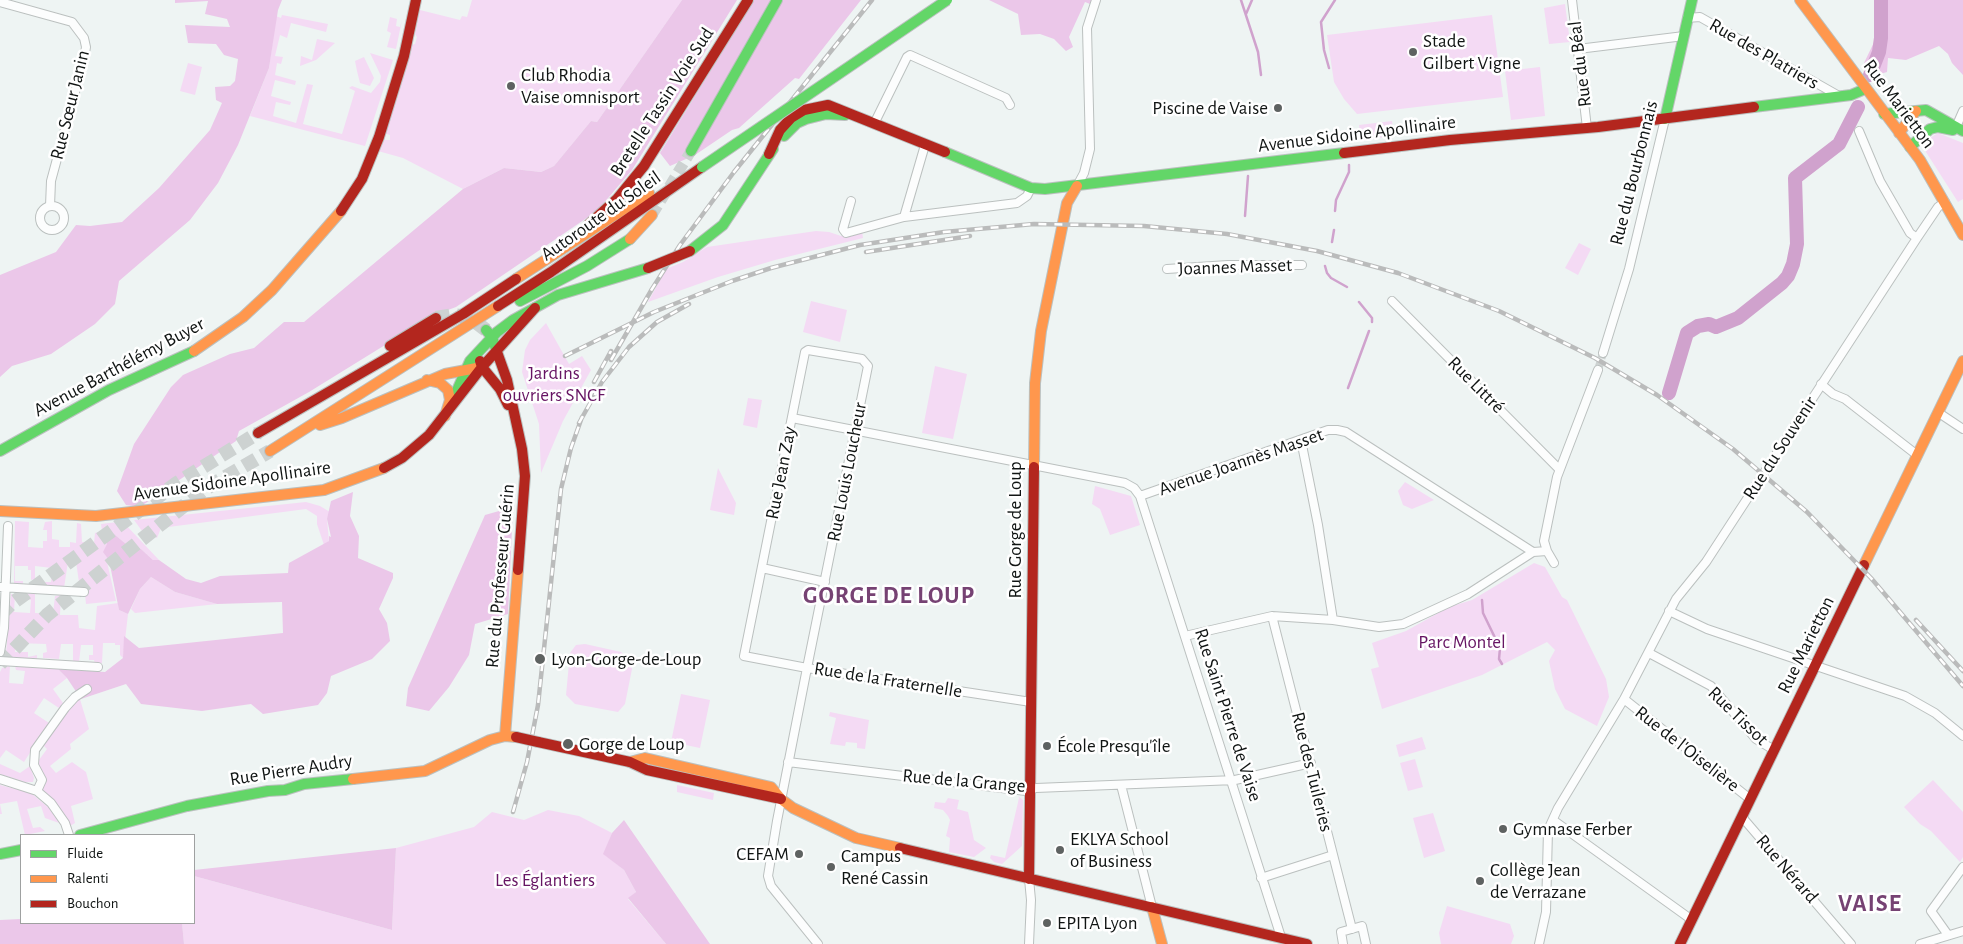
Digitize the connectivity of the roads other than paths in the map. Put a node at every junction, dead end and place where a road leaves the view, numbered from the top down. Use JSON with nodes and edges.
{"nodes":[{"id":1,"x":416,"y":0,"type":"edge"},
{"id":2,"x":748,"y":0,"type":"edge"},
{"id":3,"x":777,"y":0,"type":"edge"},
{"id":4,"x":930,"y":0,"type":"edge"},
{"id":5,"x":947,"y":0,"type":"edge"},
{"id":6,"x":1096,"y":0,"type":"edge"},
{"id":7,"x":1572,"y":0,"type":"edge"},
{"id":8,"x":1692,"y":0,"type":"edge"},
{"id":9,"x":1800,"y":0,"type":"edge"},
{"id":10,"x":0,"y":2,"type":"edge"},
{"id":11,"x":1687,"y":18,"type":"junction"},
{"id":12,"x":1684,"y":36,"type":"junction"},
{"id":13,"x":1578,"y":49,"type":"junction"},
{"id":14,"x":1865,"y":90,"type":"junction"},
{"id":15,"x":1839,"y":96,"type":"junction"},
{"id":16,"x":1010,"y":105,"type":"dead end"},
{"id":17,"x":1916,"y":111,"type":"junction"},
{"id":18,"x":1963,"y":111,"type":"edge"},
{"id":19,"x":1884,"y":114,"type":"junction"},
{"id":20,"x":1665,"y":119,"type":"junction"},
{"id":21,"x":870,"y":122,"type":"junction"},
{"id":22,"x":1588,"y":128,"type":"junction"},
{"id":23,"x":1945,"y":128,"type":"junction"},
{"id":24,"x":1960,"y":129,"type":"edge"},
{"id":25,"x":1859,"y":131,"type":"dead end"},
{"id":26,"x":1899,"y":133,"type":"junction"},
{"id":27,"x":1963,"y":138,"type":"edge"},
{"id":28,"x":925,"y":145,"type":"junction"},
{"id":29,"x":1910,"y":147,"type":"junction"},
{"id":30,"x":697,"y":159,"type":"junction"},
{"id":31,"x":1077,"y":186,"type":"junction"},
{"id":32,"x":1031,"y":188,"type":"junction"},
{"id":33,"x":851,"y":201,"type":"dead end"},
{"id":34,"x":1945,"y":202,"type":"junction"},
{"id":35,"x":50,"y":206,"type":"dead end"},
{"id":36,"x":652,"y":215,"type":"tunnel mouth"},
{"id":37,"x":904,"y":217,"type":"junction"},
{"id":38,"x":1963,"y":235,"type":"edge"},
{"id":39,"x":1917,"y":238,"type":"junction"},
{"id":40,"x":1302,"y":265,"type":"dead end"},
{"id":41,"x":1167,"y":270,"type":"dead end"},
{"id":42,"x":528,"y":273,"type":"junction"},
{"id":43,"x":1392,"y":301,"type":"dead end"},
{"id":44,"x":535,"y":308,"type":"junction"},
{"id":45,"x":436,"y":318,"type":"tunnel mouth"},
{"id":46,"x":489,"y":334,"type":"junction"},
{"id":47,"x":442,"y":342,"type":"junction"},
{"id":48,"x":497,"y":352,"type":"junction"},
{"id":49,"x":477,"y":353,"type":"junction"},
{"id":50,"x":1603,"y":353,"type":"tunnel mouth"},
{"id":51,"x":1963,"y":361,"type":"edge"},
{"id":52,"x":866,"y":362,"type":"joint"},
{"id":53,"x":1598,"y":370,"type":"tunnel mouth"},
{"id":54,"x":464,"y":372,"type":"junction"},
{"id":55,"x":480,"y":373,"type":"junction"},
{"id":56,"x":426,"y":380,"type":"junction"},
{"id":57,"x":1821,"y":384,"type":"junction"},
{"id":58,"x":337,"y":386,"type":"junction"},
{"id":59,"x":1939,"y":413,"type":"junction"},
{"id":60,"x":445,"y":416,"type":"junction"},
{"id":61,"x":792,"y":418,"type":"junction"},
{"id":62,"x":515,"y":419,"type":"junction"},
{"id":63,"x":311,"y":425,"type":"junction"},
{"id":64,"x":1963,"y":429,"type":"edge"},
{"id":65,"x":855,"y":431,"type":"junction"},
{"id":66,"x":258,"y":432,"type":"tunnel mouth"},
{"id":67,"x":1300,"y":440,"type":"junction"},
{"id":68,"x":0,"y":451,"type":"edge"},
{"id":69,"x":270,"y":451,"type":"tunnel mouth"},
{"id":70,"x":1917,"y":455,"type":"junction"},
{"id":71,"x":1032,"y":465,"type":"junction"},
{"id":72,"x":1559,"y":469,"type":"junction"},
{"id":73,"x":1140,"y":496,"type":"junction"},
{"id":74,"x":0,"y":511,"type":"edge"},
{"id":75,"x":8,"y":526,"type":"dead end"},
{"id":76,"x":1546,"y":551,"type":"junction"},
{"id":77,"x":1533,"y":552,"type":"junction"},
{"id":78,"x":1554,"y":563,"type":"dead end"},
{"id":79,"x":762,"y":568,"type":"junction"},
{"id":80,"x":825,"y":582,"type":"junction"},
{"id":81,"x":3,"y":588,"type":"edge"},
{"id":82,"x":84,"y":592,"type":"dead end"},
{"id":83,"x":1670,"y":611,"type":"junction"},
{"id":84,"x":1272,"y":616,"type":"junction"},
{"id":85,"x":1333,"y":620,"type":"junction"},
{"id":86,"x":1184,"y":636,"type":"junction"},
{"id":87,"x":0,"y":652,"type":"edge"},
{"id":88,"x":1649,"y":653,"type":"junction"},
{"id":89,"x":744,"y":656,"type":"joint"},
{"id":90,"x":0,"y":661,"type":"edge"},
{"id":91,"x":1816,"y":665,"type":"junction"},
{"id":92,"x":98,"y":667,"type":"dead end"},
{"id":93,"x":807,"y":668,"type":"junction"},
{"id":94,"x":88,"y":689,"type":"dead end"},
{"id":95,"x":1624,"y":699,"type":"junction"},
{"id":96,"x":1031,"y":702,"type":"junction"},
{"id":97,"x":505,"y":736,"type":"junction"},
{"id":98,"x":1963,"y":736,"type":"edge"},
{"id":99,"x":1774,"y":750,"type":"junction"},
{"id":100,"x":788,"y":762,"type":"junction"},
{"id":101,"x":1310,"y":763,"type":"junction"},
{"id":102,"x":0,"y":779,"type":"edge"},
{"id":103,"x":1231,"y":780,"type":"junction"},
{"id":104,"x":1121,"y":785,"type":"junction"},
{"id":105,"x":1031,"y":789,"type":"junction"},
{"id":106,"x":37,"y":792,"type":"junction"},
{"id":107,"x":781,"y":799,"type":"junction"},
{"id":108,"x":1750,"y":799,"type":"junction"},
{"id":109,"x":1742,"y":817,"type":"junction"},
{"id":110,"x":1552,"y":820,"type":"junction"},
{"id":111,"x":69,"y":834,"type":"edge"},
{"id":112,"x":84,"y":834,"type":"edge"},
{"id":113,"x":20,"y":850,"type":"edge"},
{"id":114,"x":0,"y":854,"type":"edge"},
{"id":115,"x":1333,"y":855,"type":"junction"},
{"id":116,"x":1963,"y":867,"type":"edge"},
{"id":117,"x":1261,"y":878,"type":"junction"},
{"id":118,"x":1029,"y":879,"type":"junction"},
{"id":119,"x":1152,"y":907,"type":"junction"},
{"id":120,"x":1692,"y":920,"type":"junction"},
{"id":121,"x":1352,"y":929,"type":"junction"},
{"id":122,"x":1963,"y":931,"type":"edge"},
{"id":123,"x":1948,"y":935,"type":"junction"},
{"id":124,"x":1282,"y":941,"type":"edge"},
{"id":125,"x":818,"y":944,"type":"edge"},
{"id":126,"x":1029,"y":944,"type":"edge"},
{"id":127,"x":1162,"y":944,"type":"edge"},
{"id":128,"x":1307,"y":944,"type":"edge"},
{"id":129,"x":1343,"y":944,"type":"edge"},
{"id":130,"x":1366,"y":944,"type":"edge"},
{"id":131,"x":1538,"y":944,"type":"edge"},
{"id":132,"x":1680,"y":944,"type":"edge"},
{"id":133,"x":1851,"y":944,"type":"edge"},
{"id":134,"x":1920,"y":944,"type":"edge"}],
"edges":[{"from":1,"to":68,"type":"main road","name":"Avenue Barthélémy Buyer"},
{"from":2,"to":42,"type":"main road","name":"Bretelle Tassin Voie Sud"},
{"from":3,"to":30,"type":"main road"},
{"from":4,"to":30,"type":"main road","name":"Autoroute du Soleil"},
{"from":5,"to":30,"type":"main road","name":"Autoroute du Soleil","bridge":true},
{"from":6,"to":31,"type":"street"},
{"from":7,"to":13,"type":"street","name":"Rue du Béal"},
{"from":8,"to":11,"type":"main road","name":"Rue du Bourbonnais"},
{"from":9,"to":14,"type":"main road","name":"Rue Marietton"},
{"from":10,"to":35,"type":"street","name":"Rue Sœur Janin"},
{"from":11,"to":12,"type":"main road","name":"Rue du Bourbonnais"},
{"from":11,"to":15,"type":"street","name":"Rue des Platriers"},
{"from":12,"to":13,"type":"street"},
{"from":12,"to":20,"type":"main road","name":"Rue du Bourbonnais"},
{"from":13,"to":22,"type":"street","name":"Rue du Béal"},
{"from":14,"to":15,"type":"main road","name":"Avenue Sidoine Apollinaire"},
{"from":14,"to":19,"type":"main road","name":"Rue Marietton"},
{"from":15,"to":20,"type":"main road","name":"Avenue Sidoine Apollinaire"},
{"from":16,"to":21,"type":"street"},
{"from":17,"to":19,"type":"main road"},
{"from":17,"to":24,"type":"main road"},
{"from":17,"to":26,"type":"main road"},
{"from":18,"to":24,"type":"street"},
{"from":19,"to":26,"type":"main road","name":"Rue Marietton"},
{"from":20,"to":22,"type":"main road","name":"Avenue Sidoine Apollinaire"},
{"from":20,"to":50,"type":"street","name":"Rue du Bourbonnais"},
{"from":21,"to":28,"type":"main road","name":"Avenue Sidoine Apollinaire"},
{"from":21,"to":44,"type":"main road","name":"Avenue Sidoine Apollinaire","bridge":true},
{"from":22,"to":31,"type":"main road","name":"Avenue Sidoine Apollinaire"},
{"from":23,"to":24,"type":"main road"},
{"from":23,"to":27,"type":"main road"},
{"from":23,"to":29,"type":"main road"},
{"from":25,"to":39,"type":"street"},
{"from":26,"to":29,"type":"main road","name":"Rue Marietton"},
{"from":28,"to":32,"type":"main road","name":"Avenue Sidoine Apollinaire"},
{"from":28,"to":37,"type":"street"},
{"from":29,"to":34,"type":"main road","name":"Rue Marietton"},
{"from":30,"to":42,"type":"main road","name":"Autoroute du Soleil"},
{"from":30,"to":47,"type":"main road","name":"Autoroute du Soleil"},
{"from":31,"to":32,"type":"main road","name":"Avenue Sidoine Apollinaire"},
{"from":31,"to":71,"type":"main road","name":"Rue Gorge de Loup"},
{"from":32,"to":37,"type":"street"},
{"from":33,"to":37,"type":"street"},
{"from":34,"to":38,"type":"main road","name":"Rue Marietton"},
{"from":34,"to":39,"type":"street","name":"Rue du Souvenir"},
{"from":36,"to":47,"type":"main road"},
{"from":39,"to":57,"type":"street","name":"Rue du Souvenir"},
{"from":40,"to":41,"type":"street","name":"Joannes Masset"},
{"from":42,"to":58,"type":"main road","name":"Autoroute du Soleil"},
{"from":43,"to":72,"type":"street","name":"Rue Littré"},
{"from":44,"to":46,"type":"main road","name":"Avenue Sidoine Apollinaire"},
{"from":44,"to":48,"type":"main road","name":"Avenue Sidoine Apollinaire"},
{"from":45,"to":58,"type":"main road"},
{"from":46,"to":48,"type":"main road","name":"Rue du Professeur Guérin"},
{"from":46,"to":49,"type":"main road","name":"Avenue Sidoine Apollinaire"},
{"from":47,"to":63,"type":"main road","name":"Autoroute du Soleil"},
{"from":48,"to":49,"type":"main road"},
{"from":48,"to":55,"type":"main road","name":"Avenue Sidoine Apollinaire"},
{"from":48,"to":62,"type":"main road","name":"Rue du Professeur Guérin"},
{"from":49,"to":54,"type":"main road","name":"Avenue Sidoine Apollinaire"},
{"from":49,"to":55,"type":"main road"},
{"from":51,"to":59,"type":"main road","name":"Rue Marietton"},
{"from":52,"to":61,"type":"street","name":"Rue Jean Zay"},
{"from":52,"to":65,"type":"street","name":"Rue Louis Loucheur"},
{"from":53,"to":72,"type":"street"},
{"from":54,"to":55,"type":"main road"},
{"from":54,"to":56,"type":"main road"},
{"from":54,"to":60,"type":"main road","name":"Avenue Sidoine Apollinaire"},
{"from":55,"to":60,"type":"main road","name":"Avenue Sidoine Apollinaire"},
{"from":55,"to":62,"type":"main road","name":"Rue du Professeur Guérin"},
{"from":56,"to":60,"type":"main road"},
{"from":56,"to":63,"type":"main road"},
{"from":57,"to":70,"type":"street"},
{"from":57,"to":83,"type":"street","name":"Rue du Souvenir"},
{"from":58,"to":66,"type":"main road","name":"Autoroute du Soleil"},
{"from":59,"to":64,"type":"street"},
{"from":59,"to":70,"type":"main road","name":"Rue Marietton"},
{"from":60,"to":74,"type":"main road","name":"Avenue Sidoine Apollinaire"},
{"from":61,"to":65,"type":"street","name":"Avenue Joannès Masset"},
{"from":61,"to":79,"type":"street","name":"Rue Jean Zay"},
{"from":62,"to":97,"type":"main road","name":"Rue du Professeur Guérin"},
{"from":63,"to":69,"type":"main road","name":"Autoroute du Soleil"},
{"from":65,"to":71,"type":"street","name":"Avenue Joannès Masset"},
{"from":65,"to":80,"type":"street","name":"Rue Louis Loucheur"},
{"from":67,"to":73,"type":"street","name":"Avenue Joannès Masset"},
{"from":67,"to":77,"type":"street","name":"Avenue Joannès Masset"},
{"from":67,"to":85,"type":"street"},
{"from":70,"to":91,"type":"main road","name":"Rue Marietton"},
{"from":71,"to":73,"type":"street","name":"Avenue Joannès Masset"},
{"from":71,"to":96,"type":"main road","name":"Rue Gorge de Loup"},
{"from":72,"to":76,"type":"street"},
{"from":73,"to":86,"type":"street","name":"Rue Saint Pierre de Vaise"},
{"from":75,"to":81,"type":"street"},
{"from":76,"to":77,"type":"street"},
{"from":76,"to":78,"type":"street"},
{"from":77,"to":85,"type":"street"},
{"from":79,"to":80,"type":"street"},
{"from":79,"to":89,"type":"street","name":"Rue Jean Zay"},
{"from":80,"to":93,"type":"street","name":"Rue Louis Loucheur"},
{"from":81,"to":82,"type":"street"},
{"from":81,"to":87,"type":"street"},
{"from":83,"to":88,"type":"street","name":"Rue du Souvenir"},
{"from":83,"to":91,"type":"street"},
{"from":84,"to":85,"type":"street"},
{"from":84,"to":86,"type":"street"},
{"from":84,"to":101,"type":"street","name":"Rue des Tuileries"},
{"from":86,"to":103,"type":"street","name":"Rue Saint Pierre de Vaise"},
{"from":88,"to":95,"type":"street","name":"Rue du Souvenir"},
{"from":88,"to":99,"type":"street","name":"Rue Tissot"},
{"from":89,"to":93,"type":"street","name":"Rue de la Fraternelle"},
{"from":90,"to":92,"type":"street"},
{"from":91,"to":98,"type":"street"},
{"from":91,"to":99,"type":"main road","name":"Rue Marietton"},
{"from":93,"to":96,"type":"street","name":"Rue de la Fraternelle"},
{"from":93,"to":100,"type":"street","name":"Rue Louis Loucheur"},
{"from":94,"to":106,"type":"street"},
{"from":95,"to":108,"type":"street","name":"Rue de l'Oiselière"},
{"from":95,"to":110,"type":"street"},
{"from":96,"to":105,"type":"main road","name":"Rue Gorge de Loup"},
{"from":97,"to":107,"type":"main road","bridge":true},
{"from":97,"to":112,"type":"main road","name":"Rue Pierre Audry"},
{"from":99,"to":108,"type":"main road","name":"Rue Marietton"},
{"from":100,"to":105,"type":"street","name":"Rue de la Grange"},
{"from":100,"to":107,"type":"street","name":"Rue Louis Loucheur"},
{"from":101,"to":103,"type":"street","name":"Rue de la Grange"},
{"from":101,"to":115,"type":"street","name":"Rue des Tuileries"},
{"from":102,"to":106,"type":"street"},
{"from":103,"to":104,"type":"street","name":"Rue de la Grange"},
{"from":103,"to":117,"type":"street","name":"Rue Saint Pierre de Vaise"},
{"from":104,"to":105,"type":"street","name":"Rue de la Grange"},
{"from":104,"to":119,"type":"street"},
{"from":105,"to":118,"type":"main road","name":"Rue Gorge de Loup"},
{"from":106,"to":111,"type":"street"},
{"from":107,"to":118,"type":"main road"},
{"from":107,"to":125,"type":"street","name":"Rue Louis Loucheur"},
{"from":108,"to":109,"type":"main road","name":"Rue Marietton"},
{"from":109,"to":120,"type":"main road","name":"Rue Marietton"},
{"from":109,"to":133,"type":"street","name":"Rue Nérard"},
{"from":110,"to":120,"type":"street"},
{"from":110,"to":131,"type":"street"},
{"from":113,"to":114,"type":"main road"},
{"from":115,"to":117,"type":"street"},
{"from":115,"to":121,"type":"street","name":"Rue des Tuileries"},
{"from":116,"to":123,"type":"street"},
{"from":117,"to":124,"type":"street","name":"Rue Saint Pierre de Vaise"},
{"from":118,"to":119,"type":"main road"},
{"from":118,"to":126,"type":"street"},
{"from":119,"to":124,"type":"main road"},
{"from":119,"to":127,"type":"main road"},
{"from":120,"to":132,"type":"main road","name":"Rue Marietton"},
{"from":121,"to":129,"type":"street"},
{"from":121,"to":130,"type":"street"},
{"from":122,"to":123,"type":"street"},
{"from":123,"to":134,"type":"street"},
{"from":124,"to":128,"type":"main road"}]}
